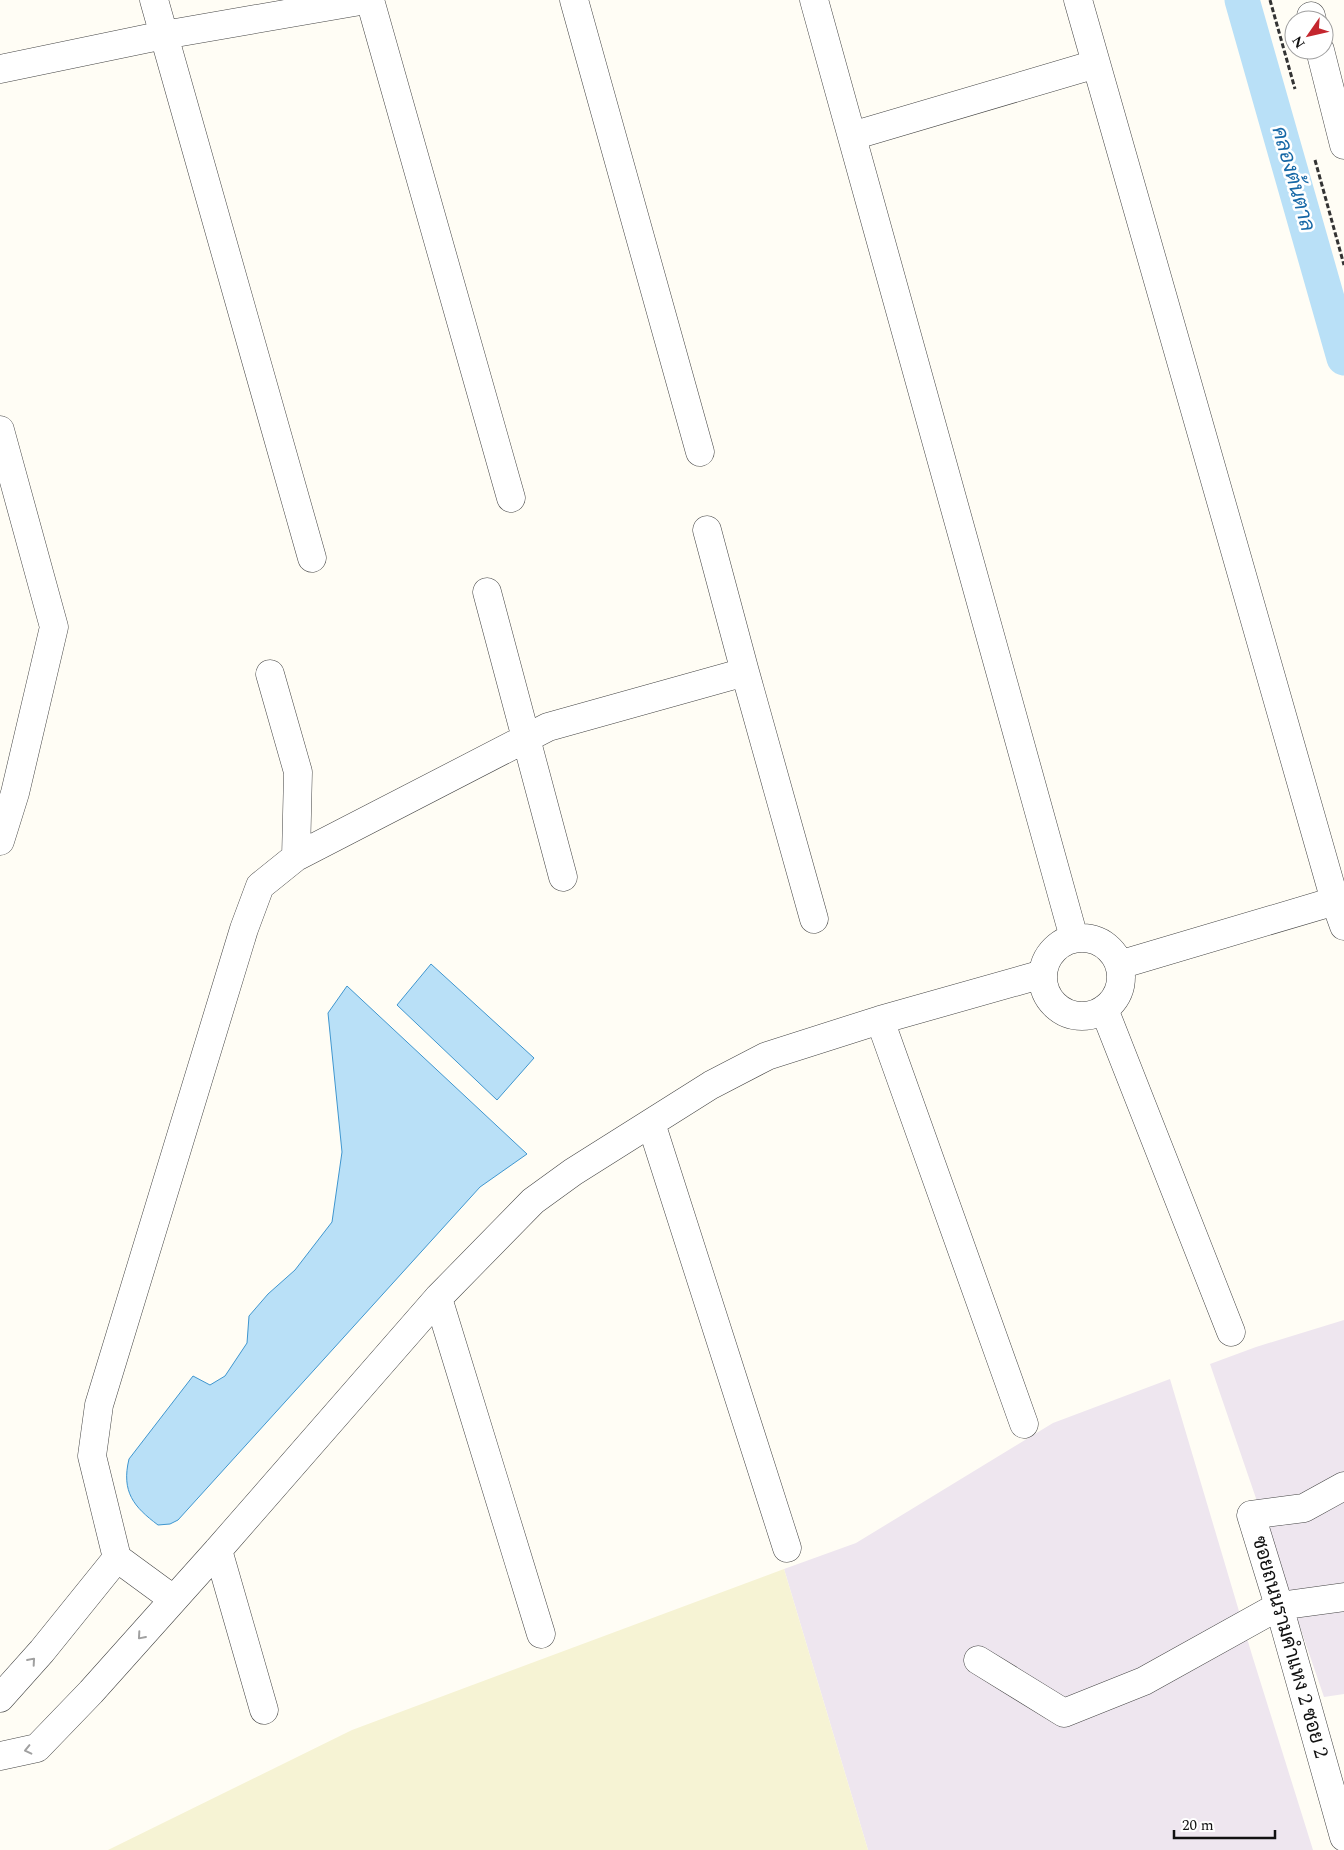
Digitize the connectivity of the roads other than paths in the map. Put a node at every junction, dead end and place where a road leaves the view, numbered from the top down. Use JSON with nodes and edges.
{"nodes":[{"id":1,"x":154,"y":0,"type":"edge"},
{"id":2,"x":366,"y":0,"type":"edge"},
{"id":3,"x":370,"y":0,"type":"edge"},
{"id":4,"x":574,"y":0,"type":"edge"},
{"id":5,"x":814,"y":0,"type":"edge"},
{"id":6,"x":1078,"y":0,"type":"edge"},
{"id":7,"x":164,"y":35,"type":"junction"},
{"id":8,"x":1323,"y":60,"type":"edge"},
{"id":9,"x":1096,"y":64,"type":"junction"},
{"id":10,"x":0,"y":69,"type":"edge"},
{"id":11,"x":852,"y":136,"type":"junction"},
{"id":12,"x":1344,"y":144,"type":"edge"},
{"id":13,"x":0,"y":430,"type":"edge"},
{"id":14,"x":700,"y":452,"type":"dead end"},
{"id":15,"x":510,"y":498,"type":"dead end"},
{"id":16,"x":707,"y":530,"type":"dead end"},
{"id":17,"x":312,"y":558,"type":"dead end"},
{"id":18,"x":487,"y":592,"type":"dead end"},
{"id":19,"x":745,"y":672,"type":"junction"},
{"id":20,"x":270,"y":674,"type":"dead end"},
{"id":21,"x":525,"y":737,"type":"junction"},
{"id":22,"x":0,"y":841,"type":"edge"},
{"id":23,"x":296,"y":856,"type":"junction"},
{"id":24,"x":563,"y":877,"type":"dead end"},
{"id":25,"x":1335,"y":901,"type":"junction"},
{"id":26,"x":814,"y":919,"type":"dead end"},
{"id":27,"x":1344,"y":926,"type":"edge"},
{"id":28,"x":1074,"y":938,"type":"junction"},
{"id":29,"x":1120,"y":965,"type":"junction"},
{"id":30,"x":1043,"y":974,"type":"junction"},
{"id":31,"x":1104,"y":1009,"type":"junction"},
{"id":32,"x":880,"y":1020,"type":"junction"},
{"id":33,"x":651,"y":1123,"type":"junction"},
{"id":34,"x":438,"y":1298,"type":"junction"},
{"id":35,"x":1231,"y":1332,"type":"dead end"},
{"id":36,"x":1024,"y":1424,"type":"dead end"},
{"id":37,"x":1344,"y":1486,"type":"edge"},
{"id":38,"x":787,"y":1548,"type":"dead end"},
{"id":39,"x":218,"y":1550,"type":"junction"},
{"id":40,"x":117,"y":1558,"type":"junction"},
{"id":41,"x":1344,"y":1597,"type":"edge"},
{"id":42,"x":173,"y":1599,"type":"junction"},
{"id":43,"x":1279,"y":1606,"type":"junction"},
{"id":44,"x":541,"y":1634,"type":"dead end"},
{"id":45,"x":978,"y":1660,"type":"dead end"},
{"id":46,"x":0,"y":1698,"type":"edge"},
{"id":47,"x":264,"y":1710,"type":"dead end"},
{"id":48,"x":0,"y":1756,"type":"edge"},
{"id":49,"x":1344,"y":1837,"type":"edge"}],
"edges":[{"from":1,"to":7,"type":"street"},
{"from":2,"to":7,"type":"street"},
{"from":3,"to":15,"type":"street"},
{"from":4,"to":14,"type":"street"},
{"from":5,"to":11,"type":"street"},
{"from":6,"to":9,"type":"street"},
{"from":7,"to":10,"type":"street"},
{"from":7,"to":17,"type":"street"},
{"from":8,"to":12,"type":"street"},
{"from":9,"to":11,"type":"street"},
{"from":9,"to":25,"type":"street"},
{"from":11,"to":28,"type":"street"},
{"from":13,"to":22,"type":"street"},
{"from":16,"to":19,"type":"street"},
{"from":18,"to":21,"type":"street"},
{"from":19,"to":21,"type":"street"},
{"from":19,"to":26,"type":"street"},
{"from":20,"to":23,"type":"street"},
{"from":21,"to":23,"type":"street"},
{"from":21,"to":24,"type":"street"},
{"from":23,"to":40,"type":"street"},
{"from":25,"to":27,"type":"street"},
{"from":25,"to":29,"type":"street"},
{"from":28,"to":29,"type":"street"},
{"from":28,"to":30,"type":"street"},
{"from":29,"to":31,"type":"street"},
{"from":30,"to":31,"type":"street"},
{"from":30,"to":32,"type":"street"},
{"from":31,"to":35,"type":"street"},
{"from":32,"to":33,"type":"street"},
{"from":32,"to":36,"type":"street"},
{"from":33,"to":34,"type":"street"},
{"from":33,"to":38,"type":"street"},
{"from":34,"to":39,"type":"street"},
{"from":34,"to":44,"type":"street"},
{"from":37,"to":43,"type":"street","name":"ซอยถนนรามคำแหง 2 ซอย 2"},
{"from":39,"to":42,"type":"street"},
{"from":39,"to":47,"type":"street"},
{"from":40,"to":42,"type":"street"},
{"from":46,"to":40,"type":"street","one_way":true},
{"from":41,"to":43,"type":"street"},
{"from":42,"to":48,"type":"street","one_way":true},
{"from":43,"to":45,"type":"street"},
{"from":43,"to":49,"type":"street","name":"ซอยถนนรามคำแหง 2 ซอย 2"}]}
